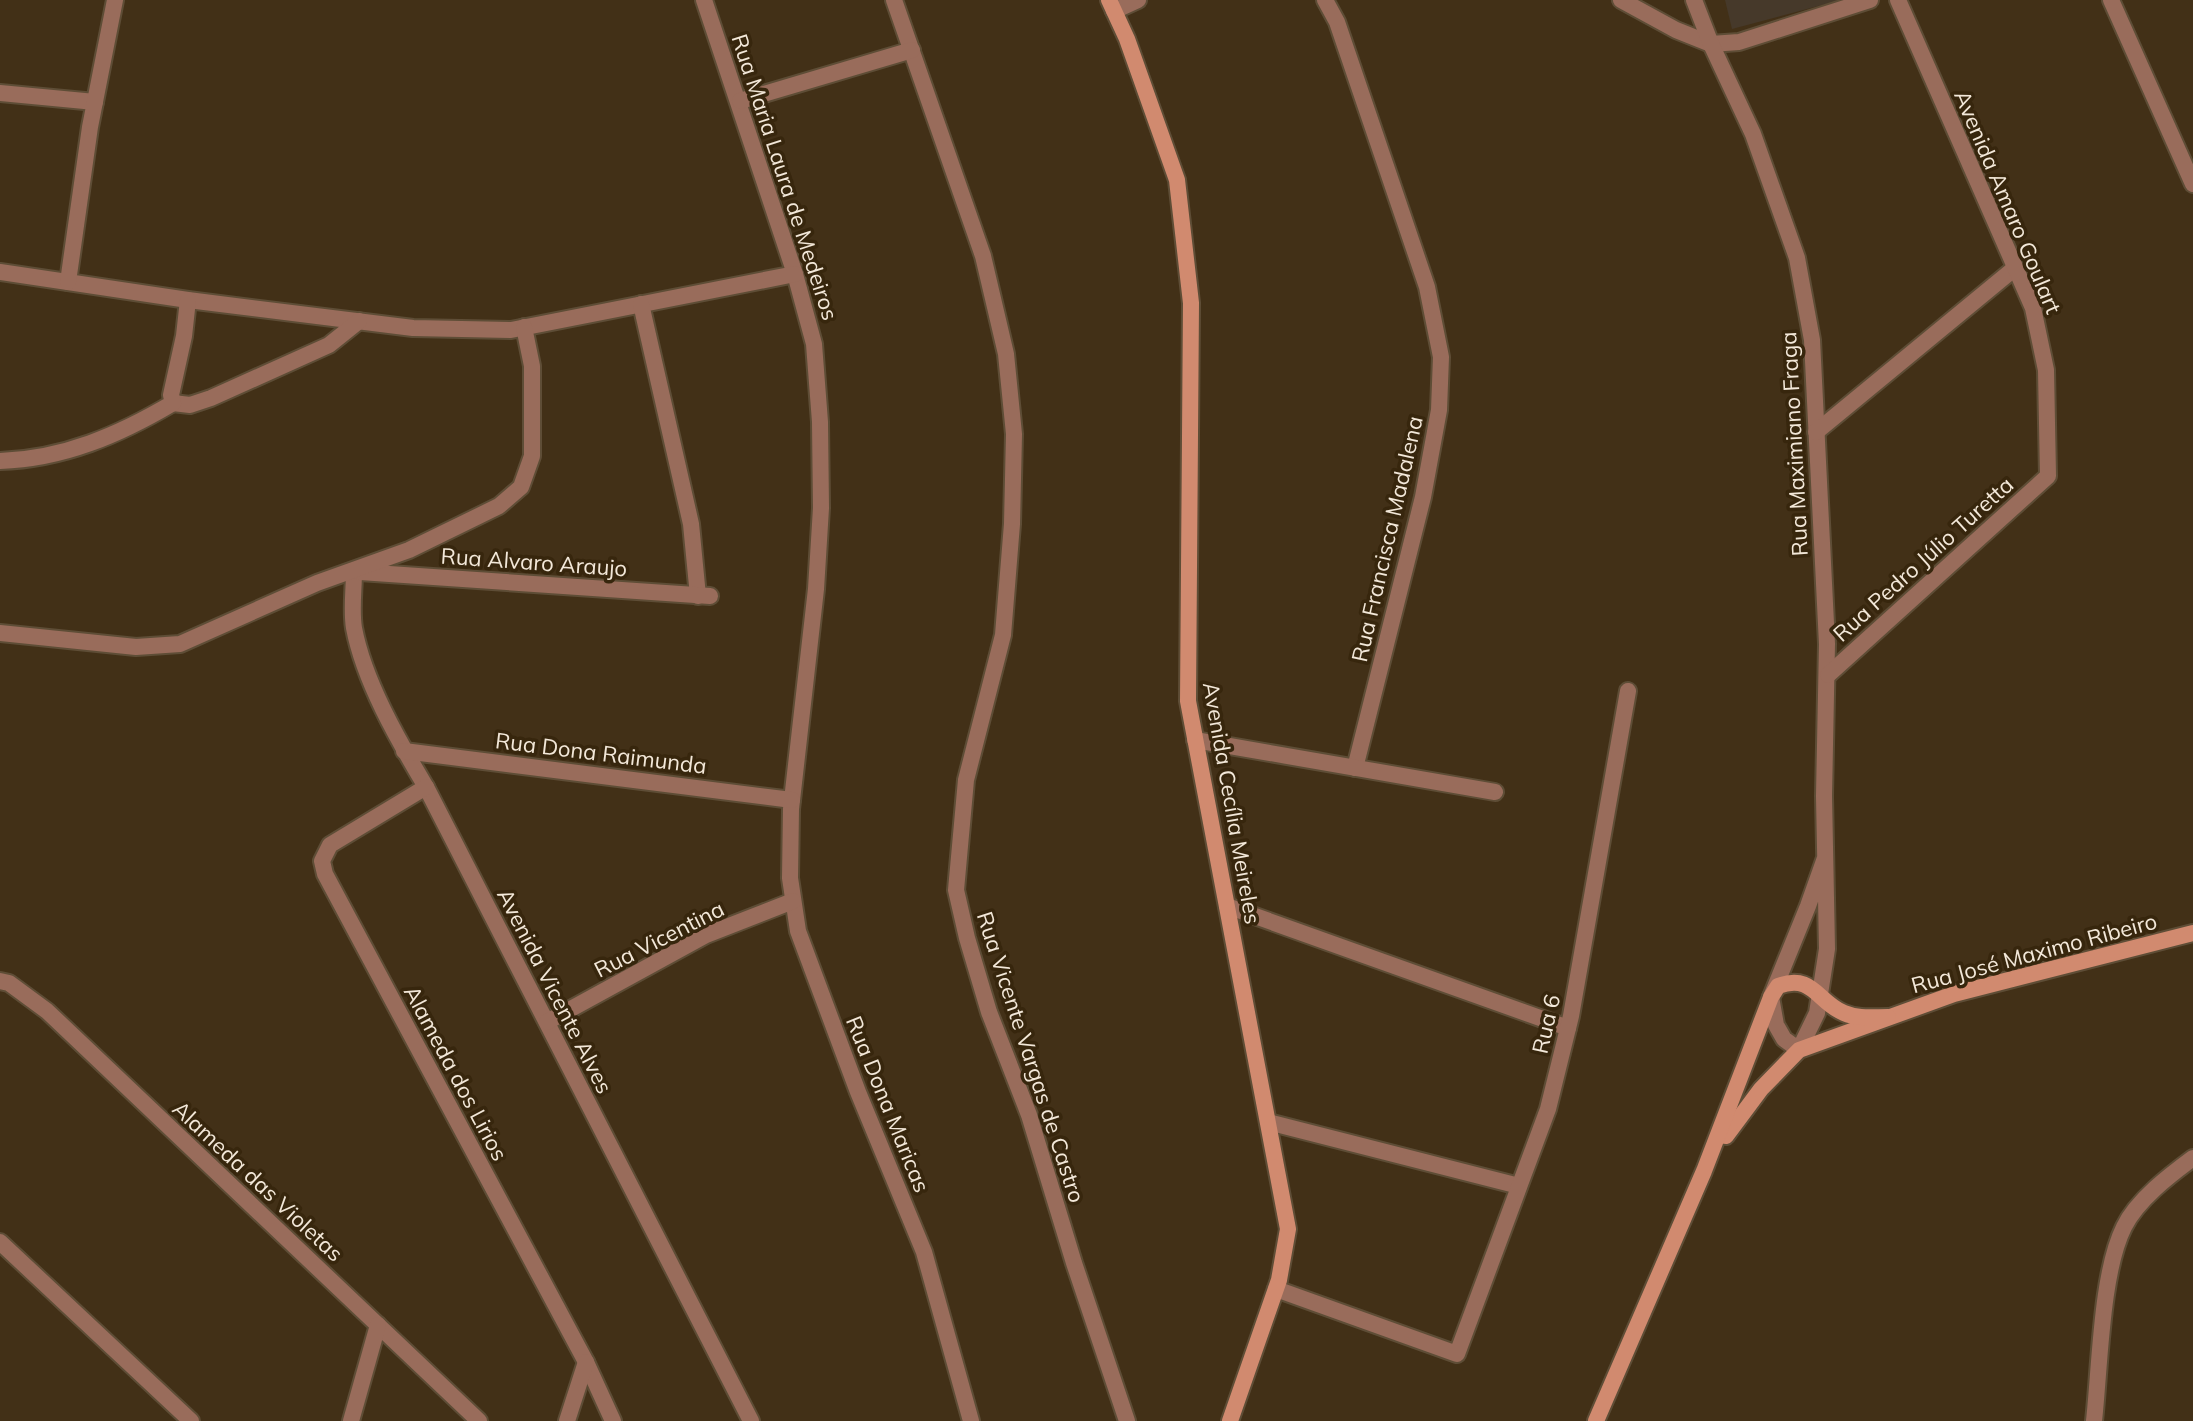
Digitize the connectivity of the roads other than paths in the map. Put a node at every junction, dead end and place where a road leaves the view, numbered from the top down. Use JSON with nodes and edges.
{"nodes":[{"id":1,"x":115,"y":0,"type":"edge"},
{"id":2,"x":704,"y":0,"type":"edge"},
{"id":3,"x":894,"y":0,"type":"edge"},
{"id":4,"x":1138,"y":0,"type":"edge"},
{"id":5,"x":1325,"y":0,"type":"edge"},
{"id":6,"x":1621,"y":0,"type":"edge"},
{"id":7,"x":1694,"y":0,"type":"edge"},
{"id":8,"x":1870,"y":0,"type":"edge"},
{"id":9,"x":1898,"y":0,"type":"edge"},
{"id":10,"x":2111,"y":0,"type":"edge"},
{"id":11,"x":1111,"y":6,"type":"edge"},
{"id":12,"x":1711,"y":44,"type":"junction"},
{"id":13,"x":912,"y":50,"type":"junction"},
{"id":14,"x":0,"y":93,"type":"edge"},
{"id":15,"x":740,"y":101,"type":"junction"},
{"id":16,"x":95,"y":102,"type":"junction"},
{"id":17,"x":2193,"y":184,"type":"edge"},
{"id":18,"x":2015,"y":268,"type":"junction"},
{"id":19,"x":0,"y":272,"type":"edge"},
{"id":20,"x":795,"y":274,"type":"junction"},
{"id":21,"x":68,"y":282,"type":"junction"},
{"id":22,"x":188,"y":300,"type":"junction"},
{"id":23,"x":641,"y":304,"type":"junction"},
{"id":24,"x":359,"y":321,"type":"junction"},
{"id":25,"x":524,"y":327,"type":"junction"},
{"id":26,"x":173,"y":403,"type":"junction"},
{"id":27,"x":1816,"y":432,"type":"junction"},
{"id":28,"x":0,"y":461,"type":"edge"},
{"id":29,"x":2048,"y":476,"type":"joint"},
{"id":30,"x":354,"y":571,"type":"junction"},
{"id":31,"x":0,"y":633,"type":"edge"},
{"id":32,"x":1828,"y":675,"type":"junction"},
{"id":33,"x":1628,"y":691,"type":"dead end"},
{"id":34,"x":1195,"y":740,"type":"junction"},
{"id":35,"x":404,"y":751,"type":"junction"},
{"id":36,"x":1355,"y":768,"type":"junction"},
{"id":37,"x":426,"y":787,"type":"junction"},
{"id":38,"x":1495,"y":792,"type":"dead end"},
{"id":39,"x":792,"y":800,"type":"junction"},
{"id":40,"x":1825,"y":858,"type":"junction"},
{"id":41,"x":793,"y":901,"type":"junction"},
{"id":42,"x":1227,"y":906,"type":"junction"},
{"id":43,"x":2193,"y":933,"type":"edge"},
{"id":44,"x":0,"y":981,"type":"edge"},
{"id":45,"x":1821,"y":995,"type":"junction"},
{"id":46,"x":1771,"y":997,"type":"junction"},
{"id":47,"x":1888,"y":1017,"type":"junction"},
{"id":48,"x":547,"y":1022,"type":"junction"},
{"id":49,"x":1568,"y":1028,"type":"junction"},
{"id":50,"x":1799,"y":1050,"type":"junction"},
{"id":51,"x":1268,"y":1122,"type":"junction"},
{"id":52,"x":2193,"y":1158,"type":"edge"},
{"id":53,"x":1704,"y":1171,"type":"junction"},
{"id":54,"x":1519,"y":1186,"type":"junction"},
{"id":55,"x":0,"y":1242,"type":"edge"},
{"id":56,"x":1276,"y":1289,"type":"junction"},
{"id":57,"x":378,"y":1325,"type":"junction"},
{"id":58,"x":586,"y":1362,"type":"junction"},
{"id":59,"x":191,"y":1421,"type":"edge"},
{"id":60,"x":351,"y":1421,"type":"edge"},
{"id":61,"x":479,"y":1421,"type":"edge"},
{"id":62,"x":567,"y":1421,"type":"edge"},
{"id":63,"x":613,"y":1421,"type":"edge"},
{"id":64,"x":751,"y":1421,"type":"edge"},
{"id":65,"x":971,"y":1421,"type":"edge"},
{"id":66,"x":1127,"y":1421,"type":"edge"},
{"id":67,"x":1230,"y":1421,"type":"edge"},
{"id":68,"x":1596,"y":1421,"type":"edge"},
{"id":69,"x":2094,"y":1421,"type":"edge"}],
"edges":[{"from":1,"to":16,"type":"street"},
{"from":2,"to":15,"type":"street","name":"Rua Maria Laura de Medeiros"},
{"from":3,"to":13,"type":"street","name":"Rua Vicente Vargas de Castro"},
{"from":4,"to":11,"type":"street"},
{"from":5,"to":36,"type":"street","name":"Rua Francisca Madalena"},
{"from":6,"to":12,"type":"street"},
{"from":7,"to":12,"type":"street","name":"Rua Maximiano Fraga"},
{"from":8,"to":12,"type":"street"},
{"from":9,"to":18,"type":"street","name":"Avenida Amaro Goulart"},
{"from":10,"to":17,"type":"street"},
{"from":11,"to":34,"type":"street","name":"Avenida Cecília Meireles"},
{"from":12,"to":27,"type":"street","name":"Rua Maximiano Fraga"},
{"from":13,"to":15,"type":"street"},
{"from":13,"to":66,"type":"street","name":"Rua Vicente Vargas de Castro"},
{"from":14,"to":16,"type":"street"},
{"from":15,"to":20,"type":"street","name":"Rua Maria Laura de Medeiros"},
{"from":16,"to":21,"type":"street"},
{"from":18,"to":27,"type":"street"},
{"from":18,"to":29,"type":"street","name":"Avenida Amaro Goulart"},
{"from":19,"to":21,"type":"street"},
{"from":20,"to":23,"type":"street"},
{"from":20,"to":39,"type":"street","name":"Rua Maria Laura de Medeiros"},
{"from":21,"to":22,"type":"street"},
{"from":22,"to":24,"type":"street"},
{"from":22,"to":26,"type":"street"},
{"from":23,"to":25,"type":"street"},
{"from":23,"to":30,"type":"street","name":"Rua Alvaro Araujo"},
{"from":24,"to":25,"type":"street"},
{"from":24,"to":26,"type":"street"},
{"from":25,"to":30,"type":"street"},
{"from":26,"to":28,"type":"street"},
{"from":27,"to":32,"type":"street","name":"Rua Maximiano Fraga"},
{"from":29,"to":32,"type":"street","name":"Rua Pedro Júlio Turetta"},
{"from":30,"to":31,"type":"street"},
{"from":30,"to":35,"type":"street","name":"Avenida Vicente Alves"},
{"from":32,"to":40,"type":"street","name":"Rua Maximiano Fraga"},
{"from":33,"to":49,"type":"street","name":"Rua 6"},
{"from":34,"to":36,"type":"street"},
{"from":34,"to":42,"type":"street","name":"Avenida Cecília Meireles"},
{"from":35,"to":37,"type":"street","name":"Avenida Vicente Alves"},
{"from":35,"to":39,"type":"street","name":"Rua Dona Raimunda"},
{"from":36,"to":38,"type":"street"},
{"from":37,"to":48,"type":"street","name":"Avenida Vicente Alves"},
{"from":37,"to":58,"type":"street","name":"Alameda dos Lirios"},
{"from":39,"to":41,"type":"street","name":"Rua Dona Maricas"},
{"from":40,"to":45,"type":"street","name":"Rua Maximiano Fraga"},
{"from":40,"to":46,"type":"street","name":"Rua Maximiano Fraga"},
{"from":41,"to":48,"type":"street","name":"Rua Vicentina"},
{"from":41,"to":65,"type":"street","name":"Rua Dona Maricas"},
{"from":42,"to":49,"type":"street"},
{"from":42,"to":51,"type":"street","name":"Avenida Cecília Meireles"},
{"from":43,"to":47,"type":"street","name":"Rua José Maximo Ribeiro"},
{"from":44,"to":57,"type":"street","name":"Alameda das Violetas"},
{"from":45,"to":46,"type":"street","name":"Rua José Maximo Ribeiro"},
{"from":45,"to":47,"type":"street","name":"Rua José Maximo Ribeiro"},
{"from":45,"to":50,"type":"street","name":"Rua Maximiano Fraga"},
{"from":46,"to":50,"type":"street"},
{"from":46,"to":53,"type":"street","name":"Rua José Maximo Ribeiro"},
{"from":47,"to":50,"type":"street","name":"Rua José Maximo Ribeiro"},
{"from":48,"to":64,"type":"street","name":"Avenida Vicente Alves"},
{"from":49,"to":54,"type":"street","name":"Rua 6"},
{"from":50,"to":53,"type":"street","name":"Rua José Maximo Ribeiro"},
{"from":51,"to":54,"type":"street"},
{"from":51,"to":56,"type":"street","name":"Avenida Cecília Meireles"},
{"from":52,"to":69,"type":"street"},
{"from":53,"to":68,"type":"street","name":"Rua José Maximo Ribeiro"},
{"from":54,"to":56,"type":"street","name":"Rua 6"},
{"from":55,"to":59,"type":"street"},
{"from":56,"to":67,"type":"street","name":"Avenida Cecília Meireles"},
{"from":57,"to":60,"type":"street"},
{"from":57,"to":61,"type":"street","name":"Alameda das Violetas"},
{"from":58,"to":62,"type":"street"},
{"from":58,"to":63,"type":"street","name":"Alameda dos Lirios"}]}
